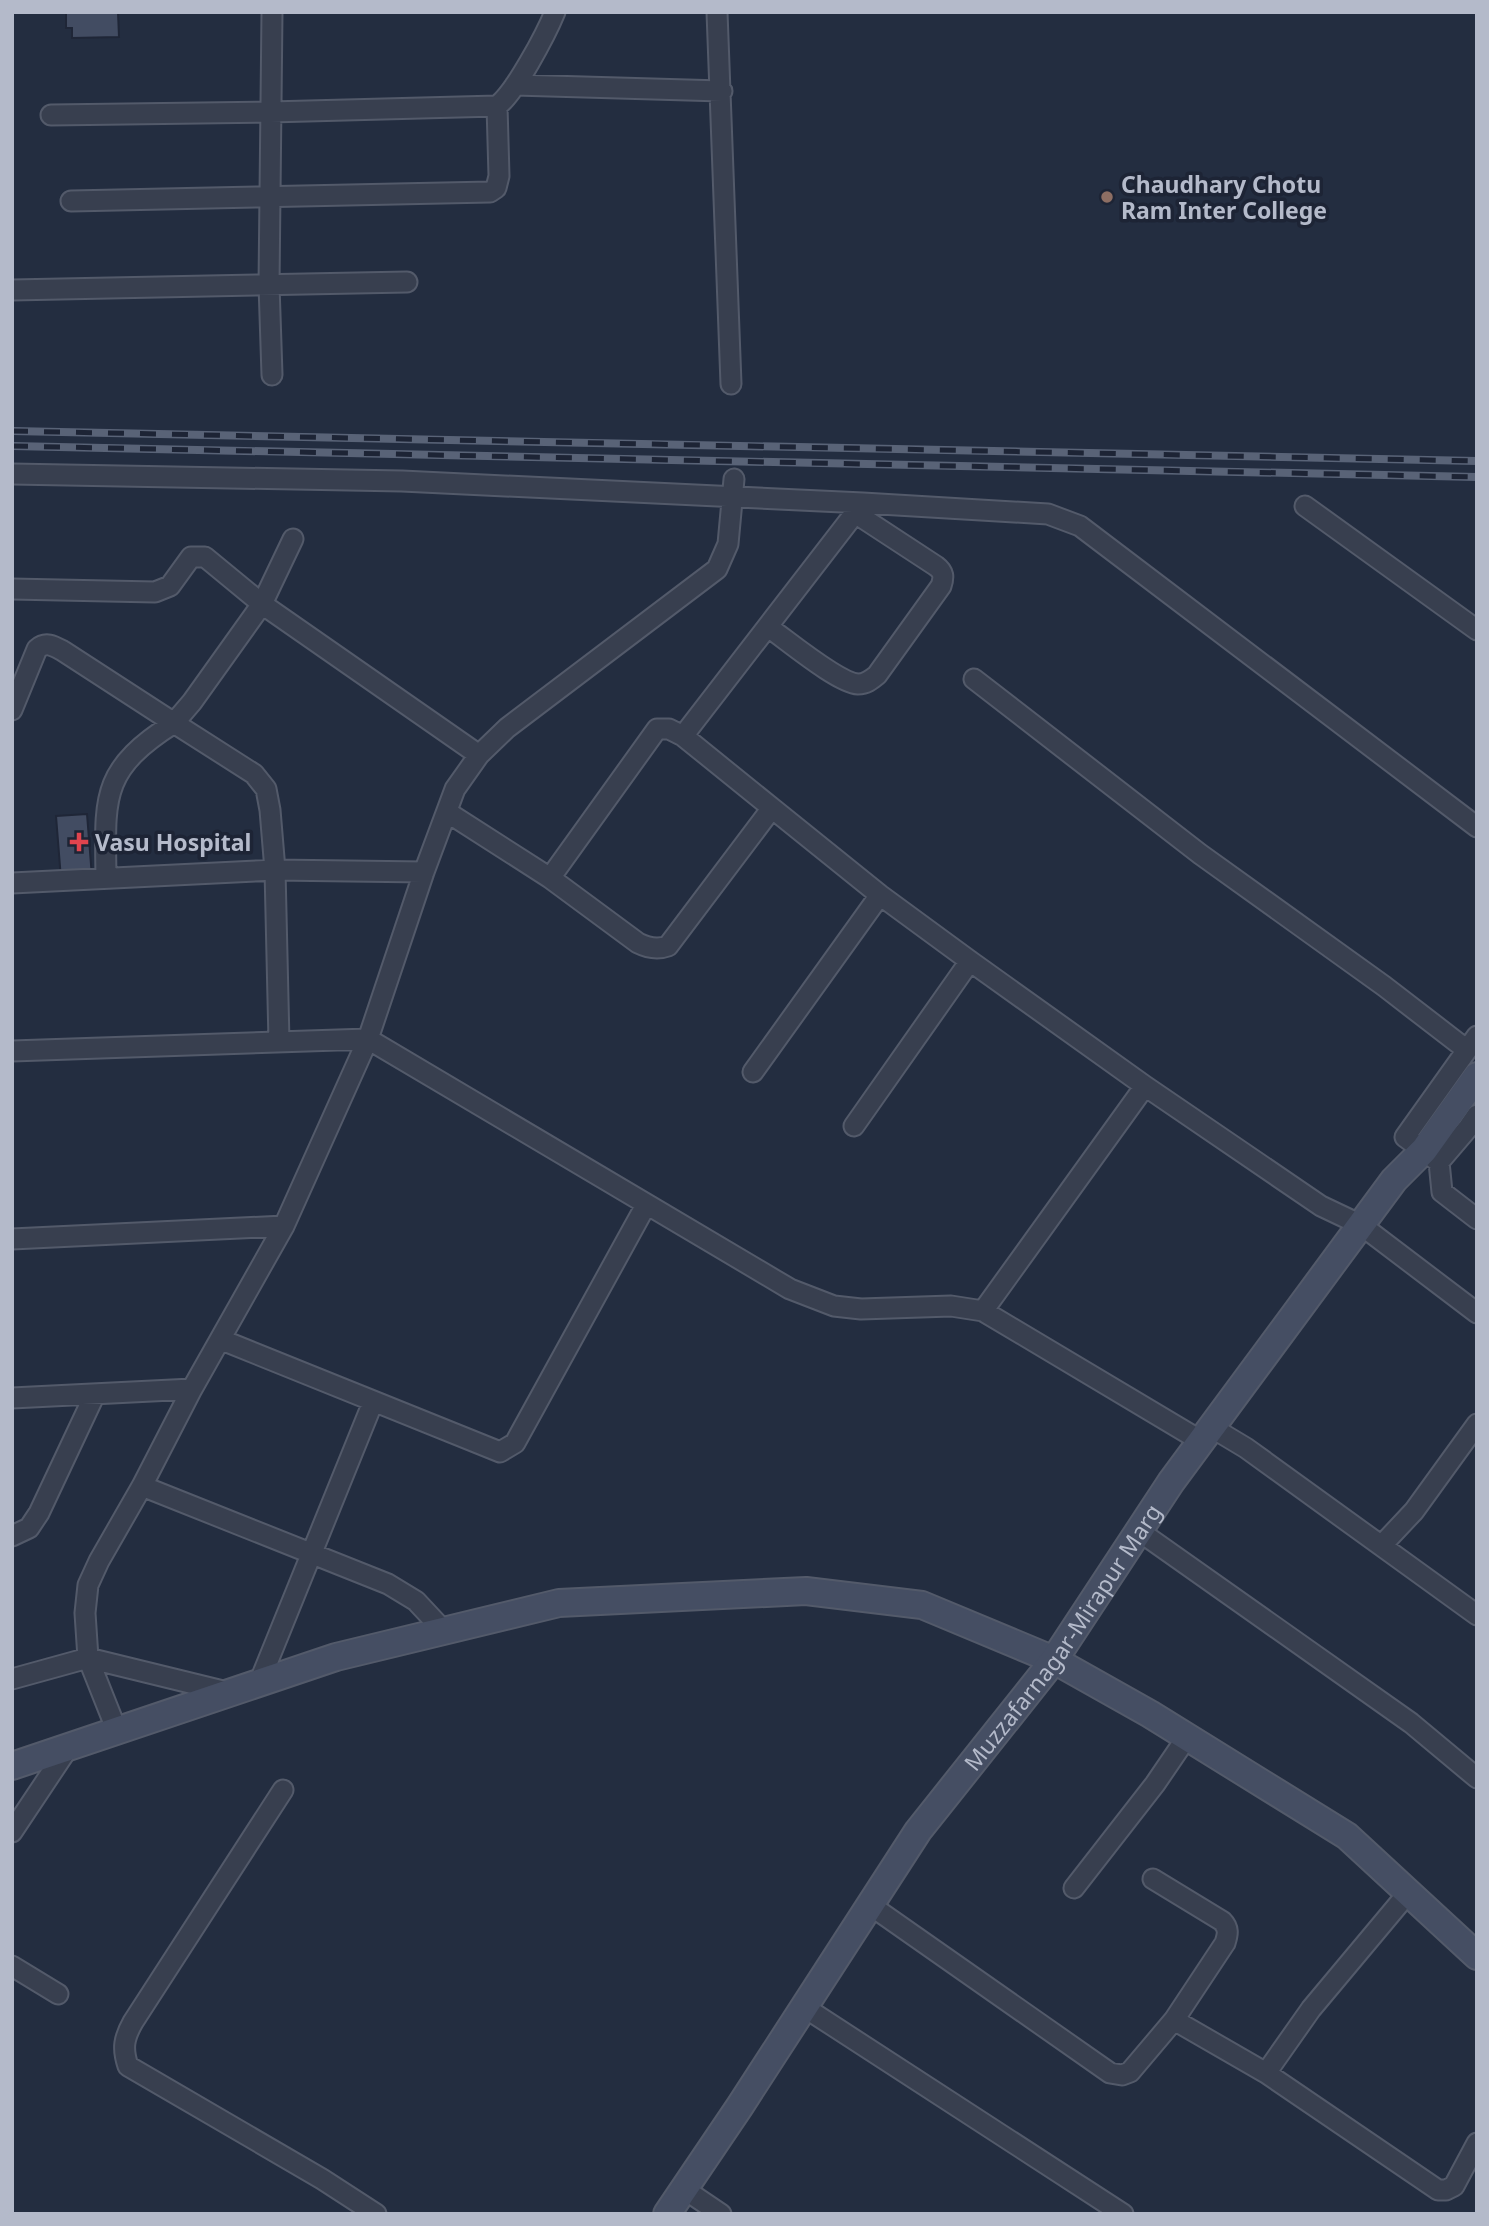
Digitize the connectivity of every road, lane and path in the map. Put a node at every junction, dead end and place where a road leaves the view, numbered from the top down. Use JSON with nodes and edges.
{"nodes":[{"id":1,"x":272,"y":12,"type":"edge"},
{"id":2,"x":555,"y":12,"type":"edge"},
{"id":3,"x":717,"y":12,"type":"edge"},
{"id":4,"x":532,"y":55,"type":"junction"},
{"id":5,"x":515,"y":85,"type":"junction"},
{"id":6,"x":553,"y":87,"type":"junction"},
{"id":7,"x":722,"y":91,"type":"junction"},
{"id":8,"x":497,"y":106,"type":"junction"},
{"id":9,"x":270,"y":112,"type":"junction"},
{"id":10,"x":51,"y":115,"type":"dead end"},
{"id":11,"x":269,"y":197,"type":"junction"},
{"id":12,"x":71,"y":201,"type":"dead end"},
{"id":13,"x":407,"y":282,"type":"dead end"},
{"id":14,"x":269,"y":285,"type":"junction"},
{"id":15,"x":12,"y":290,"type":"edge"},
{"id":16,"x":272,"y":375,"type":"dead end"},
{"id":17,"x":731,"y":384,"type":"dead end"},
{"id":18,"x":12,"y":474,"type":"edge"},
{"id":19,"x":734,"y":488,"type":"junction"},
{"id":20,"x":1305,"y":506,"type":"dead end"},
{"id":21,"x":859,"y":508,"type":"junction"},
{"id":22,"x":293,"y":539,"type":"dead end"},
{"id":23,"x":12,"y":589,"type":"edge"},
{"id":24,"x":262,"y":604,"type":"junction"},
{"id":25,"x":768,"y":627,"type":"junction"},
{"id":26,"x":1477,"y":630,"type":"edge"},
{"id":27,"x":974,"y":679,"type":"dead end"},
{"id":28,"x":12,"y":710,"type":"edge"},
{"id":29,"x":174,"y":723,"type":"junction"},
{"id":30,"x":683,"y":736,"type":"junction"},
{"id":31,"x":479,"y":755,"type":"junction"},
{"id":32,"x":772,"y":808,"type":"junction"},
{"id":33,"x":447,"y":812,"type":"junction"},
{"id":34,"x":1477,"y":827,"type":"edge"},
{"id":35,"x":275,"y":870,"type":"junction"},
{"id":36,"x":424,"y":872,"type":"junction"},
{"id":37,"x":106,"y":878,"type":"junction"},
{"id":38,"x":550,"y":878,"type":"junction"},
{"id":39,"x":12,"y":883,"type":"edge"},
{"id":40,"x":880,"y":895,"type":"junction"},
{"id":41,"x":970,"y":961,"type":"junction"},
{"id":42,"x":368,"y":1039,"type":"junction"},
{"id":43,"x":279,"y":1042,"type":"junction"},
{"id":44,"x":1472,"y":1043,"type":"edge"},
{"id":45,"x":12,"y":1051,"type":"edge"},
{"id":46,"x":753,"y":1072,"type":"dead end"},
{"id":47,"x":1477,"y":1076,"type":"edge"},
{"id":48,"x":1145,"y":1086,"type":"junction"},
{"id":49,"x":853,"y":1126,"type":"dead end"},
{"id":50,"x":1474,"y":1126,"type":"edge"},
{"id":51,"x":1431,"y":1156,"type":"junction"},
{"id":52,"x":646,"y":1205,"type":"junction"},
{"id":53,"x":1477,"y":1219,"type":"edge"},
{"id":54,"x":1361,"y":1225,"type":"junction"},
{"id":55,"x":284,"y":1226,"type":"junction"},
{"id":56,"x":12,"y":1239,"type":"edge"},
{"id":57,"x":983,"y":1311,"type":"junction"},
{"id":58,"x":1477,"y":1313,"type":"edge"},
{"id":59,"x":222,"y":1340,"type":"junction"},
{"id":60,"x":192,"y":1389,"type":"junction"},
{"id":61,"x":95,"y":1394,"type":"junction"},
{"id":62,"x":12,"y":1398,"type":"edge"},
{"id":63,"x":373,"y":1402,"type":"junction"},
{"id":64,"x":1477,"y":1424,"type":"edge"},
{"id":65,"x":1207,"y":1434,"type":"junction"},
{"id":66,"x":142,"y":1486,"type":"junction"},
{"id":67,"x":1139,"y":1531,"type":"junction"},
{"id":68,"x":12,"y":1536,"type":"edge"},
{"id":69,"x":1382,"y":1545,"type":"junction"},
{"id":70,"x":312,"y":1554,"type":"junction"},
{"id":71,"x":1477,"y":1615,"type":"edge"},
{"id":72,"x":444,"y":1631,"type":"junction"},
{"id":73,"x":88,"y":1658,"type":"junction"},
{"id":74,"x":1054,"y":1660,"type":"junction"},
{"id":75,"x":12,"y":1679,"type":"edge"},
{"id":76,"x":259,"y":1683,"type":"junction"},
{"id":77,"x":232,"y":1693,"type":"junction"},
{"id":78,"x":117,"y":1731,"type":"junction"},
{"id":79,"x":1187,"y":1737,"type":"junction"},
{"id":80,"x":68,"y":1748,"type":"junction"},
{"id":81,"x":12,"y":1766,"type":"edge"},
{"id":82,"x":1477,"y":1778,"type":"edge"},
{"id":83,"x":283,"y":1790,"type":"dead end"},
{"id":84,"x":12,"y":1832,"type":"edge"},
{"id":85,"x":1153,"y":1879,"type":"dead end"},
{"id":86,"x":1074,"y":1888,"type":"dead end"},
{"id":87,"x":1408,"y":1893,"type":"junction"},
{"id":88,"x":870,"y":1905,"type":"junction"},
{"id":89,"x":1477,"y":1956,"type":"edge"},
{"id":90,"x":12,"y":1966,"type":"edge"},
{"id":91,"x":58,"y":1994,"type":"dead end"},
{"id":92,"x":804,"y":2007,"type":"junction"},
{"id":93,"x":1174,"y":2020,"type":"junction"},
{"id":94,"x":1266,"y":2073,"type":"junction"},
{"id":95,"x":1477,"y":2143,"type":"edge"},
{"id":96,"x":684,"y":2189,"type":"junction"},
{"id":97,"x":376,"y":2214,"type":"edge"},
{"id":98,"x":667,"y":2214,"type":"edge"},
{"id":99,"x":721,"y":2214,"type":"edge"},
{"id":100,"x":1123,"y":2214,"type":"edge"}],
"edges":[{"from":1,"to":9,"type":"street"},
{"from":2,"to":4,"type":"street"},
{"from":3,"to":7,"type":"street"},
{"from":4,"to":5,"type":"street"},
{"from":4,"to":6,"type":"street"},
{"from":5,"to":6,"type":"street"},
{"from":5,"to":8,"type":"street"},
{"from":6,"to":7,"type":"street"},
{"from":7,"to":17,"type":"street"},
{"from":8,"to":9,"type":"street"},
{"from":8,"to":11,"type":"street"},
{"from":9,"to":10,"type":"street"},
{"from":9,"to":11,"type":"street"},
{"from":11,"to":12,"type":"street"},
{"from":11,"to":14,"type":"street"},
{"from":13,"to":14,"type":"street"},
{"from":14,"to":15,"type":"street"},
{"from":14,"to":16,"type":"street"},
{"from":18,"to":19,"type":"street"},
{"from":19,"to":21,"type":"street"},
{"from":19,"to":31,"type":"street"},
{"from":20,"to":26,"type":"street"},
{"from":21,"to":25,"type":"street"},
{"from":21,"to":25,"type":"street"},
{"from":21,"to":34,"type":"street"},
{"from":22,"to":24,"type":"street"},
{"from":23,"to":24,"type":"street"},
{"from":24,"to":29,"type":"street"},
{"from":24,"to":31,"type":"street"},
{"from":25,"to":30,"type":"street"},
{"from":27,"to":44,"type":"street"},
{"from":28,"to":29,"type":"street"},
{"from":29,"to":35,"type":"street"},
{"from":29,"to":37,"type":"street"},
{"from":30,"to":32,"type":"street"},
{"from":30,"to":38,"type":"street"},
{"from":31,"to":33,"type":"street"},
{"from":32,"to":38,"type":"street"},
{"from":32,"to":40,"type":"street"},
{"from":33,"to":36,"type":"street"},
{"from":33,"to":38,"type":"street"},
{"from":35,"to":36,"type":"street"},
{"from":35,"to":37,"type":"street"},
{"from":35,"to":43,"type":"street"},
{"from":36,"to":42,"type":"street"},
{"from":37,"to":39,"type":"street"},
{"from":40,"to":41,"type":"street"},
{"from":40,"to":46,"type":"street"},
{"from":41,"to":48,"type":"street"},
{"from":41,"to":49,"type":"street"},
{"from":42,"to":43,"type":"street"},
{"from":42,"to":52,"type":"street"},
{"from":42,"to":55,"type":"street"},
{"from":43,"to":45,"type":"street"},
{"from":44,"to":51,"type":"street"},
{"from":47,"to":51,"type":"main road","name":"Muzzafarnagar-Mirapur Marg"},
{"from":48,"to":54,"type":"street"},
{"from":48,"to":57,"type":"street"},
{"from":50,"to":51,"type":"street"},
{"from":51,"to":53,"type":"street"},
{"from":51,"to":54,"type":"main road","name":"Muzzafarnagar-Mirapur Marg"},
{"from":52,"to":57,"type":"street"},
{"from":52,"to":63,"type":"street"},
{"from":54,"to":58,"type":"street"},
{"from":54,"to":65,"type":"main road","name":"Muzzafarnagar-Mirapur Marg"},
{"from":55,"to":56,"type":"street"},
{"from":55,"to":59,"type":"street"},
{"from":57,"to":65,"type":"street"},
{"from":59,"to":60,"type":"street"},
{"from":59,"to":63,"type":"street"},
{"from":60,"to":61,"type":"street"},
{"from":60,"to":66,"type":"street"},
{"from":61,"to":62,"type":"street"},
{"from":61,"to":68,"type":"street"},
{"from":63,"to":70,"type":"street"},
{"from":64,"to":69,"type":"street"},
{"from":65,"to":67,"type":"main road","name":"Muzzafarnagar-Mirapur Marg"},
{"from":65,"to":69,"type":"street"},
{"from":66,"to":70,"type":"street"},
{"from":66,"to":73,"type":"street"},
{"from":67,"to":74,"type":"main road","name":"Muzzafarnagar-Mirapur Marg"},
{"from":67,"to":82,"type":"street"},
{"from":69,"to":71,"type":"street"},
{"from":70,"to":72,"type":"street"},
{"from":70,"to":76,"type":"street"},
{"from":72,"to":74,"type":"main road"},
{"from":72,"to":76,"type":"main road"},
{"from":73,"to":75,"type":"street"},
{"from":73,"to":77,"type":"street"},
{"from":73,"to":78,"type":"street"},
{"from":74,"to":79,"type":"main road"},
{"from":74,"to":88,"type":"main road","name":"Muzzafarnagar-Mirapur Marg"},
{"from":76,"to":77,"type":"main road"},
{"from":77,"to":78,"type":"main road"},
{"from":78,"to":80,"type":"main road"},
{"from":79,"to":86,"type":"street"},
{"from":79,"to":87,"type":"main road"},
{"from":80,"to":81,"type":"main road"},
{"from":80,"to":84,"type":"street"},
{"from":83,"to":97,"type":"street"},
{"from":85,"to":93,"type":"street"},
{"from":87,"to":89,"type":"main road"},
{"from":87,"to":94,"type":"street"},
{"from":88,"to":92,"type":"main road","name":"Muzzafarnagar-Mirapur Marg"},
{"from":88,"to":93,"type":"street"},
{"from":90,"to":91,"type":"street"},
{"from":92,"to":96,"type":"main road","name":"Muzzafarnagar-Mirapur Marg"},
{"from":92,"to":100,"type":"street"},
{"from":93,"to":94,"type":"street"},
{"from":94,"to":95,"type":"street"},
{"from":96,"to":98,"type":"main road","name":"Muzzafarnagar-Mirapur Marg"},
{"from":96,"to":99,"type":"street"}]}
